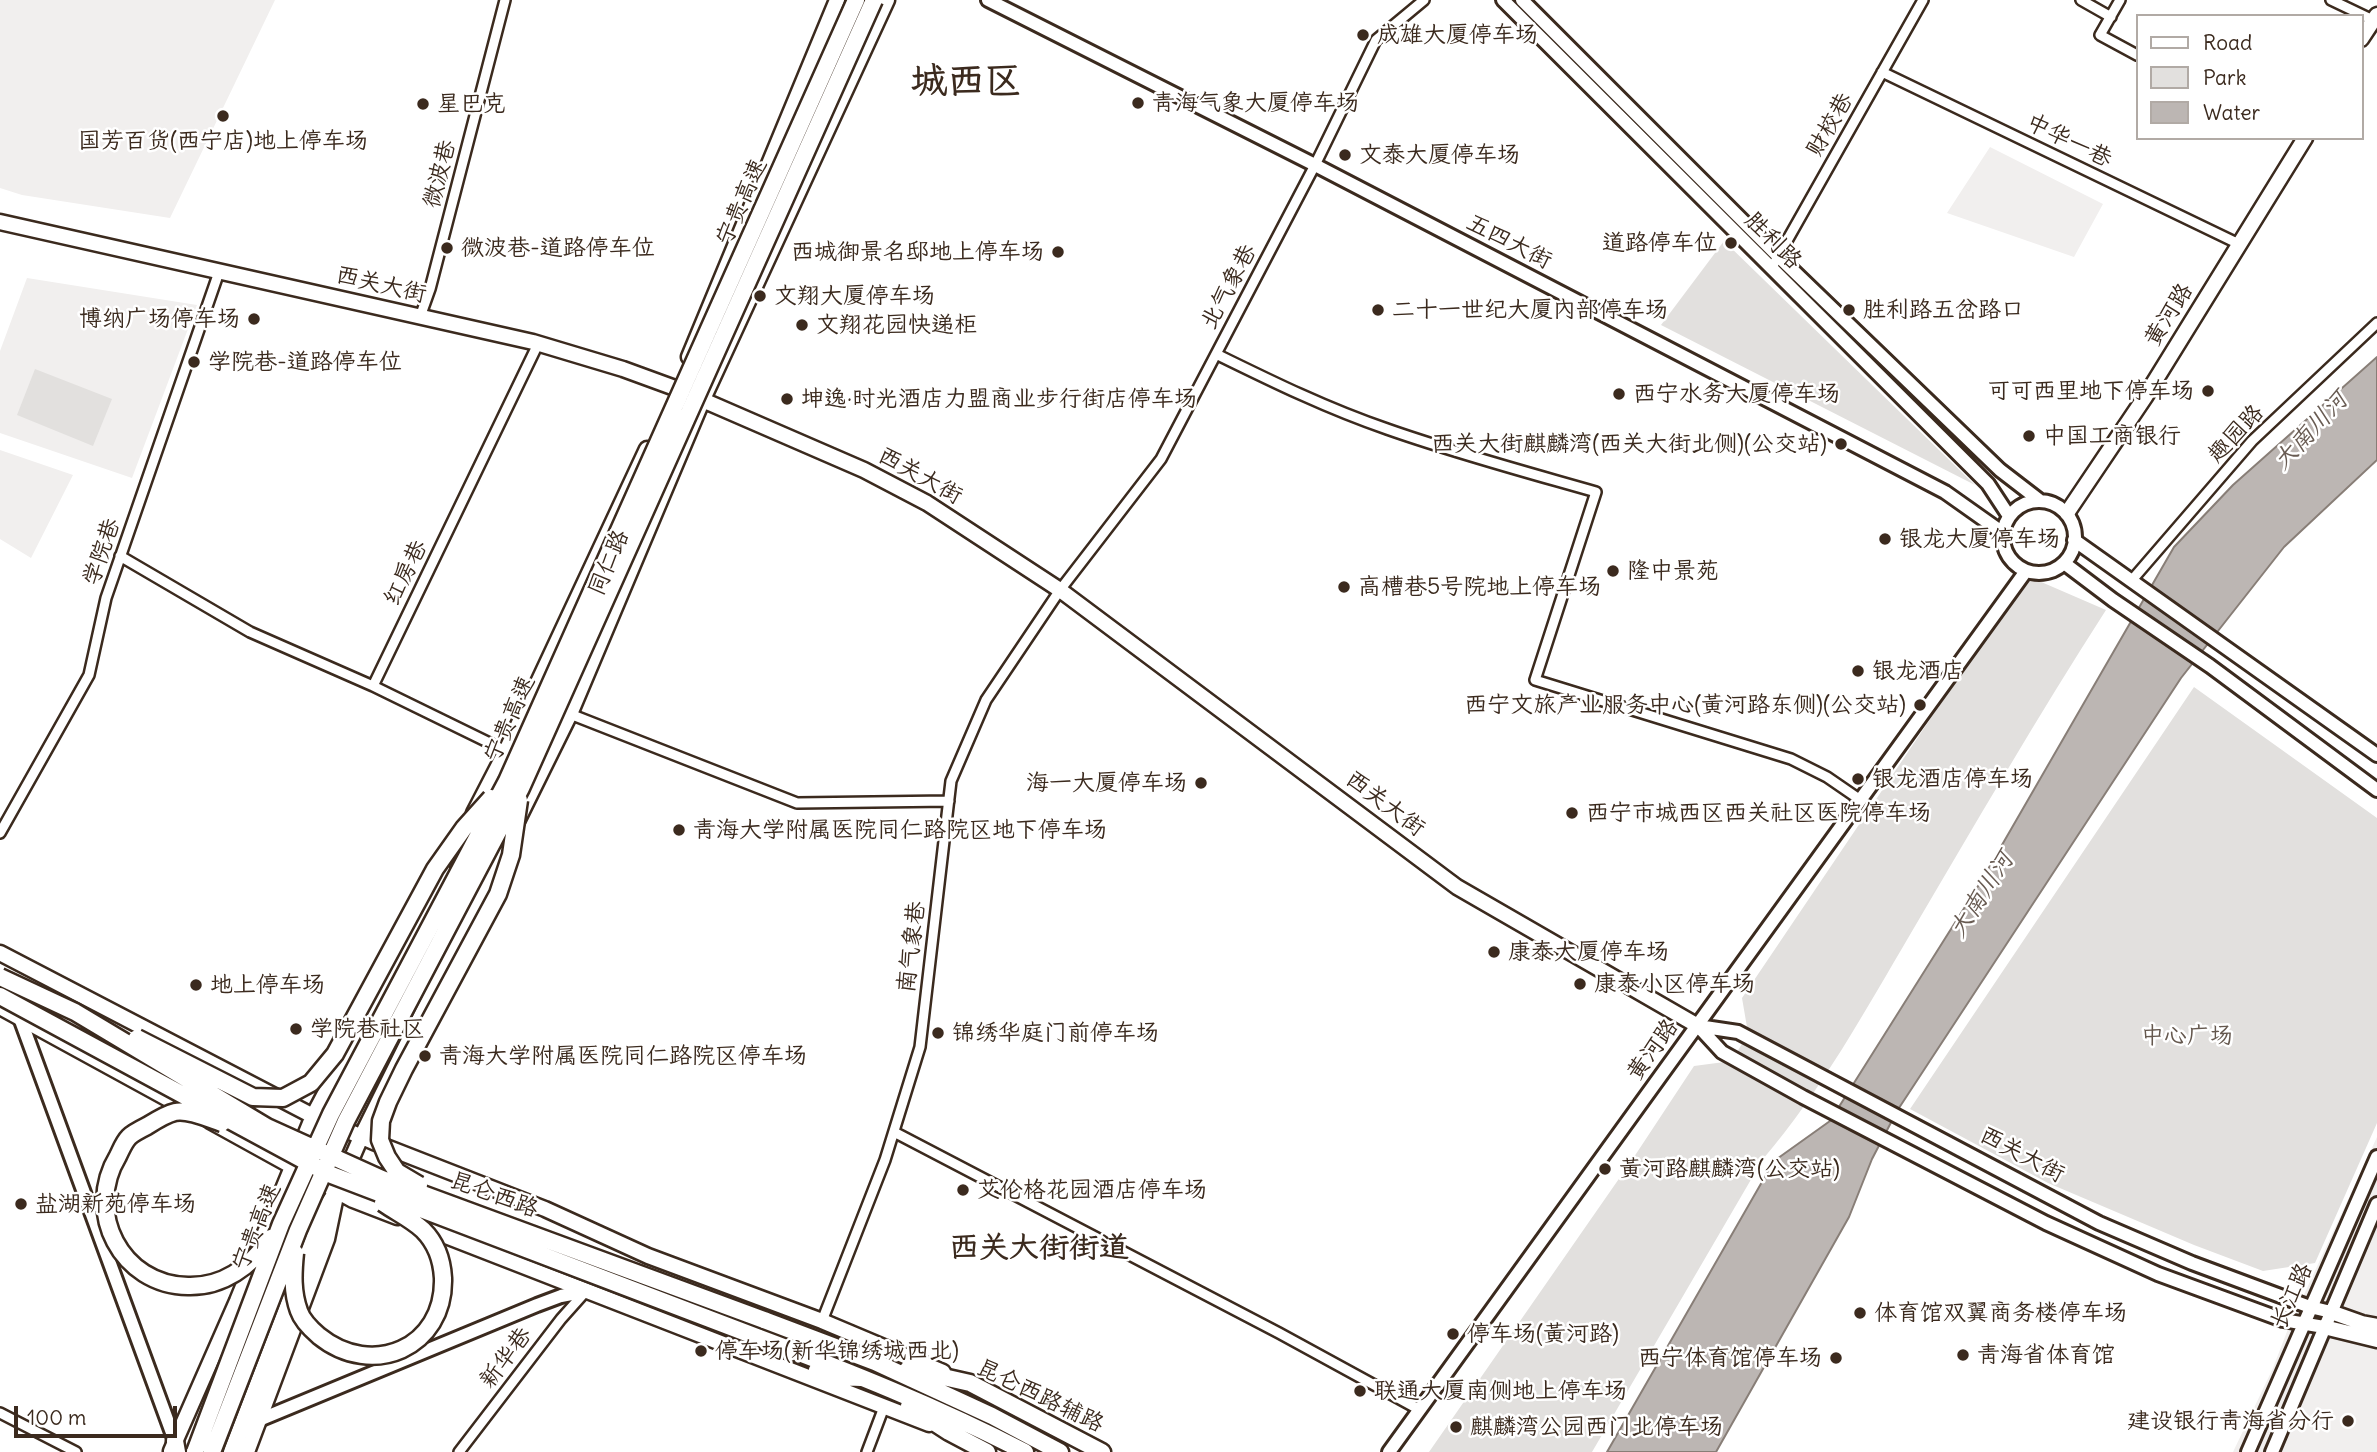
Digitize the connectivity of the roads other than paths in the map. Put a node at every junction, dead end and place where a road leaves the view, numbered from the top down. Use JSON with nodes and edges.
{"nodes":[{"id":1,"x":505,"y":0,"type":"edge"},
{"id":2,"x":837,"y":0,"type":"edge"},
{"id":3,"x":856,"y":0,"type":"edge"},
{"id":4,"x":874,"y":0,"type":"edge"},
{"id":5,"x":887,"y":0,"type":"edge"},
{"id":6,"x":988,"y":0,"type":"edge"},
{"id":7,"x":1424,"y":0,"type":"edge"},
{"id":8,"x":1503,"y":0,"type":"edge"},
{"id":9,"x":1522,"y":0,"type":"edge"},
{"id":10,"x":1923,"y":0,"type":"edge"},
{"id":11,"x":2081,"y":0,"type":"edge"},
{"id":12,"x":2120,"y":0,"type":"edge"},
{"id":13,"x":2331,"y":0,"type":"edge"},
{"id":14,"x":2111,"y":17,"type":"junction"},
{"id":15,"x":2375,"y":18,"type":"edge"},
{"id":16,"x":2363,"y":36,"type":"edge"},
{"id":17,"x":2136,"y":53,"type":"edge"},
{"id":18,"x":1882,"y":72,"type":"junction"},
{"id":19,"x":2301,"y":140,"type":"edge"},
{"id":20,"x":1315,"y":165,"type":"junction"},
{"id":21,"x":0,"y":222,"type":"edge"},
{"id":22,"x":2239,"y":244,"type":"junction"},
{"id":23,"x":1778,"y":256,"type":"junction"},
{"id":24,"x":1770,"y":269,"type":"junction"},
{"id":25,"x":219,"y":272,"type":"junction"},
{"id":26,"x":420,"y":317,"type":"junction"},
{"id":27,"x":2377,"y":323,"type":"edge"},
{"id":28,"x":538,"y":344,"type":"junction"},
{"id":29,"x":1216,"y":354,"type":"junction"},
{"id":30,"x":675,"y":388,"type":"junction"},
{"id":31,"x":704,"y":399,"type":"junction"},
{"id":32,"x":2039,"y":500,"type":"junction"},
{"id":33,"x":2067,"y":513,"type":"junction"},
{"id":34,"x":2009,"y":516,"type":"junction"},
{"id":35,"x":2003,"y":533,"type":"junction"},
{"id":36,"x":2074,"y":540,"type":"junction"},
{"id":37,"x":120,"y":556,"type":"junction"},
{"id":38,"x":2064,"y":563,"type":"junction"},
{"id":39,"x":2026,"y":571,"type":"junction"},
{"id":40,"x":2136,"y":583,"type":"junction"},
{"id":41,"x":1060,"y":590,"type":"junction"},
{"id":42,"x":373,"y":686,"type":"junction"},
{"id":43,"x":570,"y":714,"type":"junction"},
{"id":44,"x":506,"y":751,"type":"junction"},
{"id":45,"x":2377,"y":755,"type":"edge"},
{"id":46,"x":514,"y":784,"type":"junction"},
{"id":47,"x":2377,"y":790,"type":"edge"},
{"id":48,"x":1859,"y":799,"type":"junction"},
{"id":49,"x":949,"y":801,"type":"junction"},
{"id":50,"x":0,"y":833,"type":"edge"},
{"id":51,"x":0,"y":953,"type":"edge"},
{"id":52,"x":0,"y":977,"type":"edge"},
{"id":53,"x":0,"y":996,"type":"edge"},
{"id":54,"x":0,"y":1007,"type":"edge"},
{"id":55,"x":75,"y":1012,"type":"junction"},
{"id":56,"x":20,"y":1018,"type":"junction"},
{"id":57,"x":1698,"y":1026,"type":"junction"},
{"id":58,"x":313,"y":1116,"type":"junction"},
{"id":59,"x":894,"y":1132,"type":"junction"},
{"id":60,"x":361,"y":1137,"type":"junction"},
{"id":61,"x":265,"y":1138,"type":"junction"},
{"id":62,"x":2377,"y":1157,"type":"edge"},
{"id":63,"x":291,"y":1165,"type":"junction"},
{"id":64,"x":355,"y":1185,"type":"junction"},
{"id":65,"x":337,"y":1192,"type":"junction"},
{"id":66,"x":2377,"y":1204,"type":"edge"},
{"id":67,"x":281,"y":1224,"type":"junction"},
{"id":68,"x":298,"y":1230,"type":"junction"},
{"id":69,"x":553,"y":1240,"type":"junction"},
{"id":70,"x":741,"y":1290,"type":"junction"},
{"id":71,"x":587,"y":1291,"type":"junction"},
{"id":72,"x":2310,"y":1307,"type":"junction"},
{"id":73,"x":2331,"y":1312,"type":"junction"},
{"id":74,"x":822,"y":1321,"type":"junction"},
{"id":75,"x":2304,"y":1324,"type":"junction"},
{"id":76,"x":2377,"y":1326,"type":"edge"},
{"id":77,"x":2324,"y":1327,"type":"junction"},
{"id":78,"x":2377,"y":1340,"type":"edge"},
{"id":79,"x":753,"y":1356,"type":"junction"},
{"id":80,"x":875,"y":1362,"type":"junction"},
{"id":81,"x":869,"y":1379,"type":"junction"},
{"id":82,"x":970,"y":1384,"type":"junction"},
{"id":83,"x":884,"y":1407,"type":"junction"},
{"id":84,"x":1420,"y":1410,"type":"junction"},
{"id":85,"x":0,"y":1413,"type":"edge"},
{"id":86,"x":259,"y":1420,"type":"junction"},
{"id":87,"x":988,"y":1423,"type":"junction"},
{"id":88,"x":949,"y":1432,"type":"junction"},
{"id":89,"x":174,"y":1448,"type":"edge"},
{"id":90,"x":76,"y":1452,"type":"edge"},
{"id":91,"x":195,"y":1452,"type":"edge"},
{"id":92,"x":212,"y":1452,"type":"edge"},
{"id":93,"x":232,"y":1452,"type":"edge"},
{"id":94,"x":247,"y":1452,"type":"edge"},
{"id":95,"x":459,"y":1452,"type":"edge"},
{"id":96,"x":867,"y":1452,"type":"edge"},
{"id":97,"x":987,"y":1452,"type":"edge"},
{"id":98,"x":1025,"y":1452,"type":"edge"},
{"id":99,"x":1060,"y":1452,"type":"edge"},
{"id":100,"x":1102,"y":1452,"type":"edge"},
{"id":101,"x":1389,"y":1452,"type":"edge"},
{"id":102,"x":2248,"y":1452,"type":"edge"},
{"id":103,"x":2272,"y":1452,"type":"edge"}],
"edges":[{"from":1,"to":26,"type":"street","name":"微波巷"},
{"from":2,"to":30,"type":"main road","name":"同仁路"},
{"from":3,"to":46,"type":"highway","name":"宁贵高速","bridge":true},
{"from":4,"to":46,"type":"highway","name":"宁贵高速","bridge":true},
{"from":5,"to":31,"type":"main road","name":"同仁路"},
{"from":6,"to":20,"type":"main road","name":"五四大街"},
{"from":7,"to":20,"type":"street","name":"北气象巷"},
{"from":8,"to":24,"type":"main road","name":"胜利路"},
{"from":9,"to":23,"type":"main road","name":"胜利路"},
{"from":10,"to":18,"type":"street","name":"财校巷"},
{"from":11,"to":14,"type":"street"},
{"from":12,"to":14,"type":"street"},
{"from":13,"to":15,"type":"street"},
{"from":14,"to":17,"type":"street"},
{"from":15,"to":16,"type":"main road"},
{"from":18,"to":22,"type":"street","name":"中华一巷"},
{"from":18,"to":23,"type":"street","name":"财校巷"},
{"from":19,"to":22,"type":"main road","name":"黄河路"},
{"from":20,"to":29,"type":"street","name":"北气象巷"},
{"from":20,"to":35,"type":"main road","name":"五四大街"},
{"from":21,"to":25,"type":"main road","name":"西关大街"},
{"from":22,"to":33,"type":"main road","name":"黄河路"},
{"from":23,"to":24,"type":"street","name":"财校巷"},
{"from":23,"to":32,"type":"main road","name":"胜利路"},
{"from":24,"to":34,"type":"main road","name":"胜利路"},
{"from":25,"to":26,"type":"main road","name":"西关大街"},
{"from":25,"to":37,"type":"street","name":"学院巷"},
{"from":26,"to":28,"type":"main road","name":"西关大街"},
{"from":27,"to":40,"type":"street","name":"趣园路"},
{"from":28,"to":30,"type":"main road","name":"西关大街"},
{"from":28,"to":42,"type":"street","name":"红房巷"},
{"from":29,"to":41,"type":"street","name":"北气象巷"},
{"from":29,"to":48,"type":"street"},
{"from":30,"to":31,"type":"main road","name":"西关大街"},
{"from":30,"to":44,"type":"main road","name":"同仁路"},
{"from":31,"to":41,"type":"main road","name":"西关大街"},
{"from":31,"to":43,"type":"main road","name":"同仁路"},
{"from":32,"to":33,"type":"main road"},
{"from":32,"to":34,"type":"main road"},
{"from":33,"to":36,"type":"main road"},
{"from":34,"to":35,"type":"main road"},
{"from":35,"to":39,"type":"main road"},
{"from":36,"to":38,"type":"main road"},
{"from":36,"to":40,"type":"main road"},
{"from":37,"to":42,"type":"street"},
{"from":37,"to":50,"type":"street","name":"学院巷"},
{"from":38,"to":39,"type":"main road"},
{"from":38,"to":47,"type":"main road"},
{"from":39,"to":48,"type":"main road","name":"黄河路"},
{"from":40,"to":45,"type":"main road"},
{"from":41,"to":49,"type":"street","name":"南气象巷"},
{"from":41,"to":57,"type":"main road","name":"西关大街"},
{"from":42,"to":44,"type":"street"},
{"from":43,"to":49,"type":"street"},
{"from":43,"to":60,"type":"main road","name":"同仁路"},
{"from":44,"to":58,"type":"main road","name":"同仁路"},
{"from":46,"to":55,"type":"highway","bridge":true},
{"from":46,"to":67,"type":"highway","name":"宁贵高速","bridge":true},
{"from":46,"to":68,"type":"highway","name":"宁贵高速","bridge":true},
{"from":46,"to":69,"type":"highway","bridge":true},
{"from":48,"to":57,"type":"main road","name":"黄河路"},
{"from":49,"to":59,"type":"street","name":"南气象巷"},
{"from":51,"to":58,"type":"main road"},
{"from":52,"to":55,"type":"highway","name":"昆仑西路","bridge":true},
{"from":53,"to":61,"type":"highway","name":"昆仑西路","bridge":true},
{"from":54,"to":56,"type":"main road"},
{"from":55,"to":69,"type":"highway","name":"昆仑西路","bridge":true},
{"from":56,"to":63,"type":"main road"},
{"from":56,"to":89,"type":"main road"},
{"from":57,"to":72,"type":"main road","name":"西关大街"},
{"from":57,"to":75,"type":"main road","name":"西关大街"},
{"from":57,"to":84,"type":"main road","name":"黄河路"},
{"from":58,"to":60,"type":"main road"},
{"from":58,"to":63,"type":"main road","name":"同仁路"},
{"from":59,"to":74,"type":"street","name":"南气象巷"},
{"from":59,"to":84,"type":"street"},
{"from":60,"to":65,"type":"main road","name":"同仁路"},
{"from":60,"to":70,"type":"main road"},
{"from":61,"to":64,"type":"highway","name":"昆仑西路","bridge":true},
{"from":61,"to":67,"type":"highway","bridge":true},
{"from":62,"to":72,"type":"main road","name":"长江路"},
{"from":63,"to":65,"type":"main road"},
{"from":63,"to":89,"type":"main road","name":"同仁路"},
{"from":64,"to":68,"type":"highway","bridge":true},
{"from":64,"to":81,"type":"highway","name":"昆仑西路","bridge":true},
{"from":65,"to":71,"type":"main road"},
{"from":65,"to":86,"type":"main road","name":"同仁路"},
{"from":65,"to":93,"type":"highway"},
{"from":66,"to":73,"type":"main road","name":"长江路"},
{"from":67,"to":91,"type":"highway","name":"宁贵高速","bridge":true},
{"from":68,"to":92,"type":"highway","name":"宁贵高速","bridge":true},
{"from":69,"to":80,"type":"highway","name":"昆仑西路","bridge":true},
{"from":70,"to":74,"type":"main road"},
{"from":70,"to":80,"type":"main road"},
{"from":71,"to":79,"type":"main road"},
{"from":71,"to":86,"type":"main road"},
{"from":71,"to":95,"type":"street","name":"新华巷"},
{"from":72,"to":73,"type":"main road","name":"西关大街"},
{"from":72,"to":75,"type":"main road","name":"长江路"},
{"from":73,"to":76,"type":"main road"},
{"from":73,"to":77,"type":"main road","name":"长江路"},
{"from":74,"to":82,"type":"main road"},
{"from":75,"to":77,"type":"main road","name":"西关大街"},
{"from":75,"to":102,"type":"main road","name":"长江路"},
{"from":77,"to":78,"type":"main road"},
{"from":77,"to":103,"type":"main road","name":"长江路"},
{"from":79,"to":81,"type":"main road"},
{"from":79,"to":83,"type":"main road"},
{"from":80,"to":82,"type":"highway","name":"昆仑西路辅路"},
{"from":80,"to":87,"type":"highway","name":"昆仑西路"},
{"from":81,"to":87,"type":"highway","name":"昆仑西路"},
{"from":81,"to":88,"type":"highway"},
{"from":82,"to":100,"type":"highway","name":"昆仑西路辅路"},
{"from":83,"to":88,"type":"main road"},
{"from":83,"to":96,"type":"street"},
{"from":84,"to":101,"type":"main road","name":"黄河路"},
{"from":85,"to":90,"type":"street"},
{"from":86,"to":94,"type":"main road","name":"同仁路"},
{"from":87,"to":98,"type":"highway"},
{"from":87,"to":99,"type":"highway"},
{"from":88,"to":97,"type":"highway"}]}
